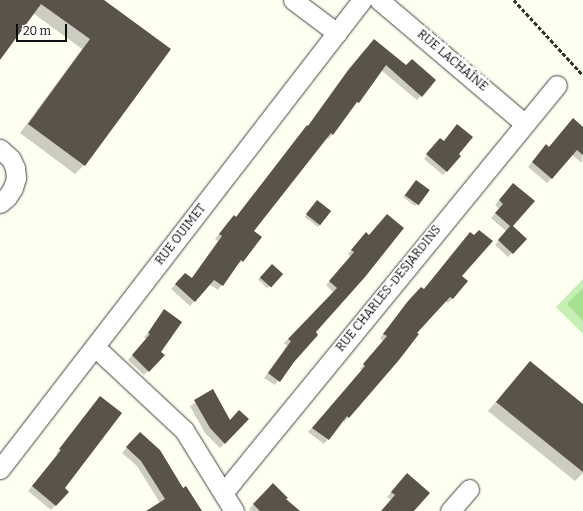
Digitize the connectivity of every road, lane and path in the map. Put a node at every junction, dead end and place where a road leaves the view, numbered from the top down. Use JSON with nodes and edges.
{"nodes":[{"id":1,"x":293,"y":0,"type":"edge"},
{"id":2,"x":362,"y":0,"type":"edge"},
{"id":3,"x":379,"y":0,"type":"edge"},
{"id":4,"x":514,"y":0,"type":"edge"},
{"id":5,"x":336,"y":33,"type":"junction"},
{"id":6,"x":583,"y":74,"type":"edge"},
{"id":7,"x":557,"y":85,"type":"dead end"},
{"id":8,"x":524,"y":123,"type":"junction"},
{"id":9,"x":0,"y":149,"type":"edge"},
{"id":10,"x":0,"y":203,"type":"edge"},
{"id":11,"x":95,"y":347,"type":"junction"},
{"id":12,"x":0,"y":469,"type":"edge"},
{"id":13,"x":469,"y":489,"type":"dead end"},
{"id":14,"x":222,"y":493,"type":"junction"},
{"id":15,"x":234,"y":511,"type":"edge"},
{"id":16,"x":450,"y":511,"type":"edge"}],
"edges":[{"from":1,"to":5,"type":"street"},
{"from":2,"to":5,"type":"street","name":"RUE OUIMET"},
{"from":3,"to":8,"type":"street","name":"RUE LACHAÎNE"},
{"from":4,"to":6,"type":"path"},
{"from":5,"to":11,"type":"street","name":"RUE OUIMET"},
{"from":7,"to":8,"type":"street","name":"RUE CHARLES-DESJARDINS"},
{"from":8,"to":14,"type":"street","name":"RUE CHARLES-DESJARDINS"},
{"from":9,"to":10,"type":"street"},
{"from":11,"to":12,"type":"street","name":"RUE OUIMET"},
{"from":11,"to":14,"type":"street"},
{"from":13,"to":16,"type":"street"},
{"from":14,"to":15,"type":"street"}]}
